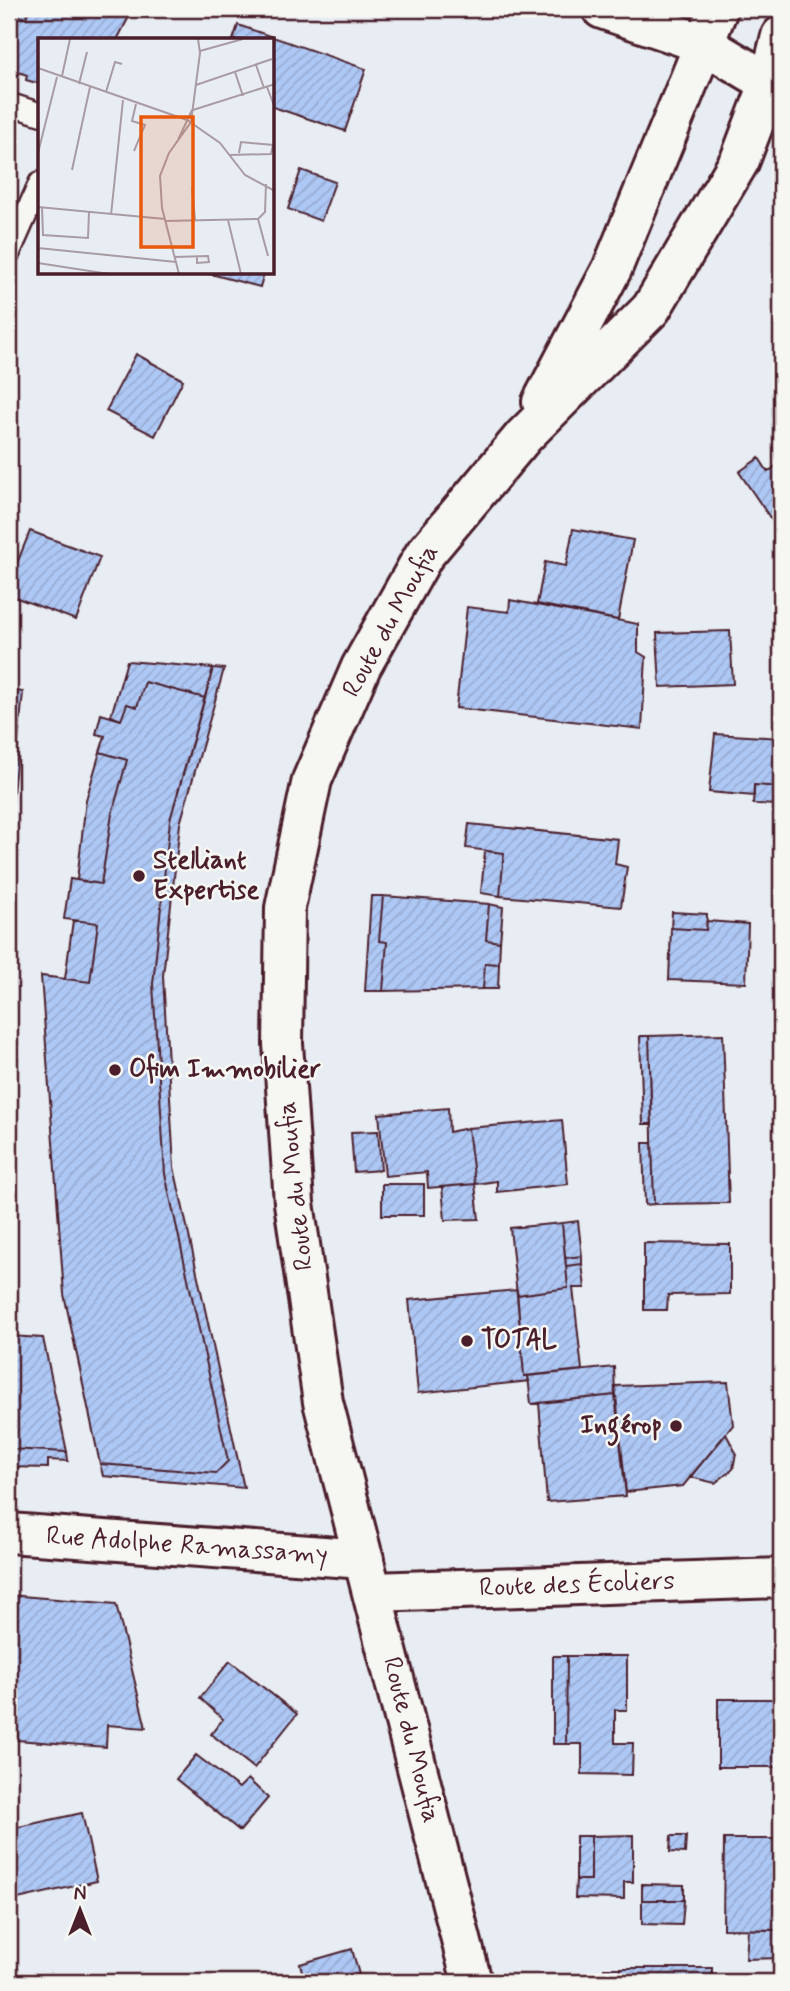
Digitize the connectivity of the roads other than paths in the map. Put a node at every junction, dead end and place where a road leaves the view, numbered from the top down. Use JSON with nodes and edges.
{"nodes":[{"id":1,"x":602,"y":9,"type":"edge"},
{"id":2,"x":718,"y":9,"type":"edge"},
{"id":3,"x":781,"y":36,"type":"edge"},
{"id":4,"x":704,"y":44,"type":"junction"},
{"id":5,"x":775,"y":87,"type":"edge"},
{"id":6,"x":9,"y":104,"type":"edge"},
{"id":7,"x":38,"y":113,"type":"edge"},
{"id":8,"x":38,"y":188,"type":"edge"},
{"id":9,"x":9,"y":253,"type":"edge"},
{"id":10,"x":524,"y":436,"type":"junction"},
{"id":11,"x":9,"y":1532,"type":"edge"},
{"id":12,"x":369,"y":1575,"type":"junction"},
{"id":13,"x":781,"y":1578,"type":"edge"},
{"id":14,"x":472,"y":1982,"type":"edge"}],
"edges":[{"from":1,"to":4,"type":"street"},
{"from":2,"to":4,"type":"street","name":"Route du Moufia"},
{"from":3,"to":5,"type":"street","name":"Route du Moufia"},
{"from":4,"to":5,"type":"street"},
{"from":4,"to":10,"type":"street","name":"Route du Moufia"},
{"from":5,"to":10,"type":"street","name":"Route du Moufia"},
{"from":6,"to":7,"type":"lane"},
{"from":8,"to":9,"type":"lane"},
{"from":10,"to":12,"type":"street","name":"Route du Moufia"},
{"from":11,"to":12,"type":"street","name":"Rue Adolphe Ramassamy"},
{"from":12,"to":13,"type":"street","name":"Route des Écoliers"},
{"from":12,"to":14,"type":"street","name":"Route du Moufia"}]}
